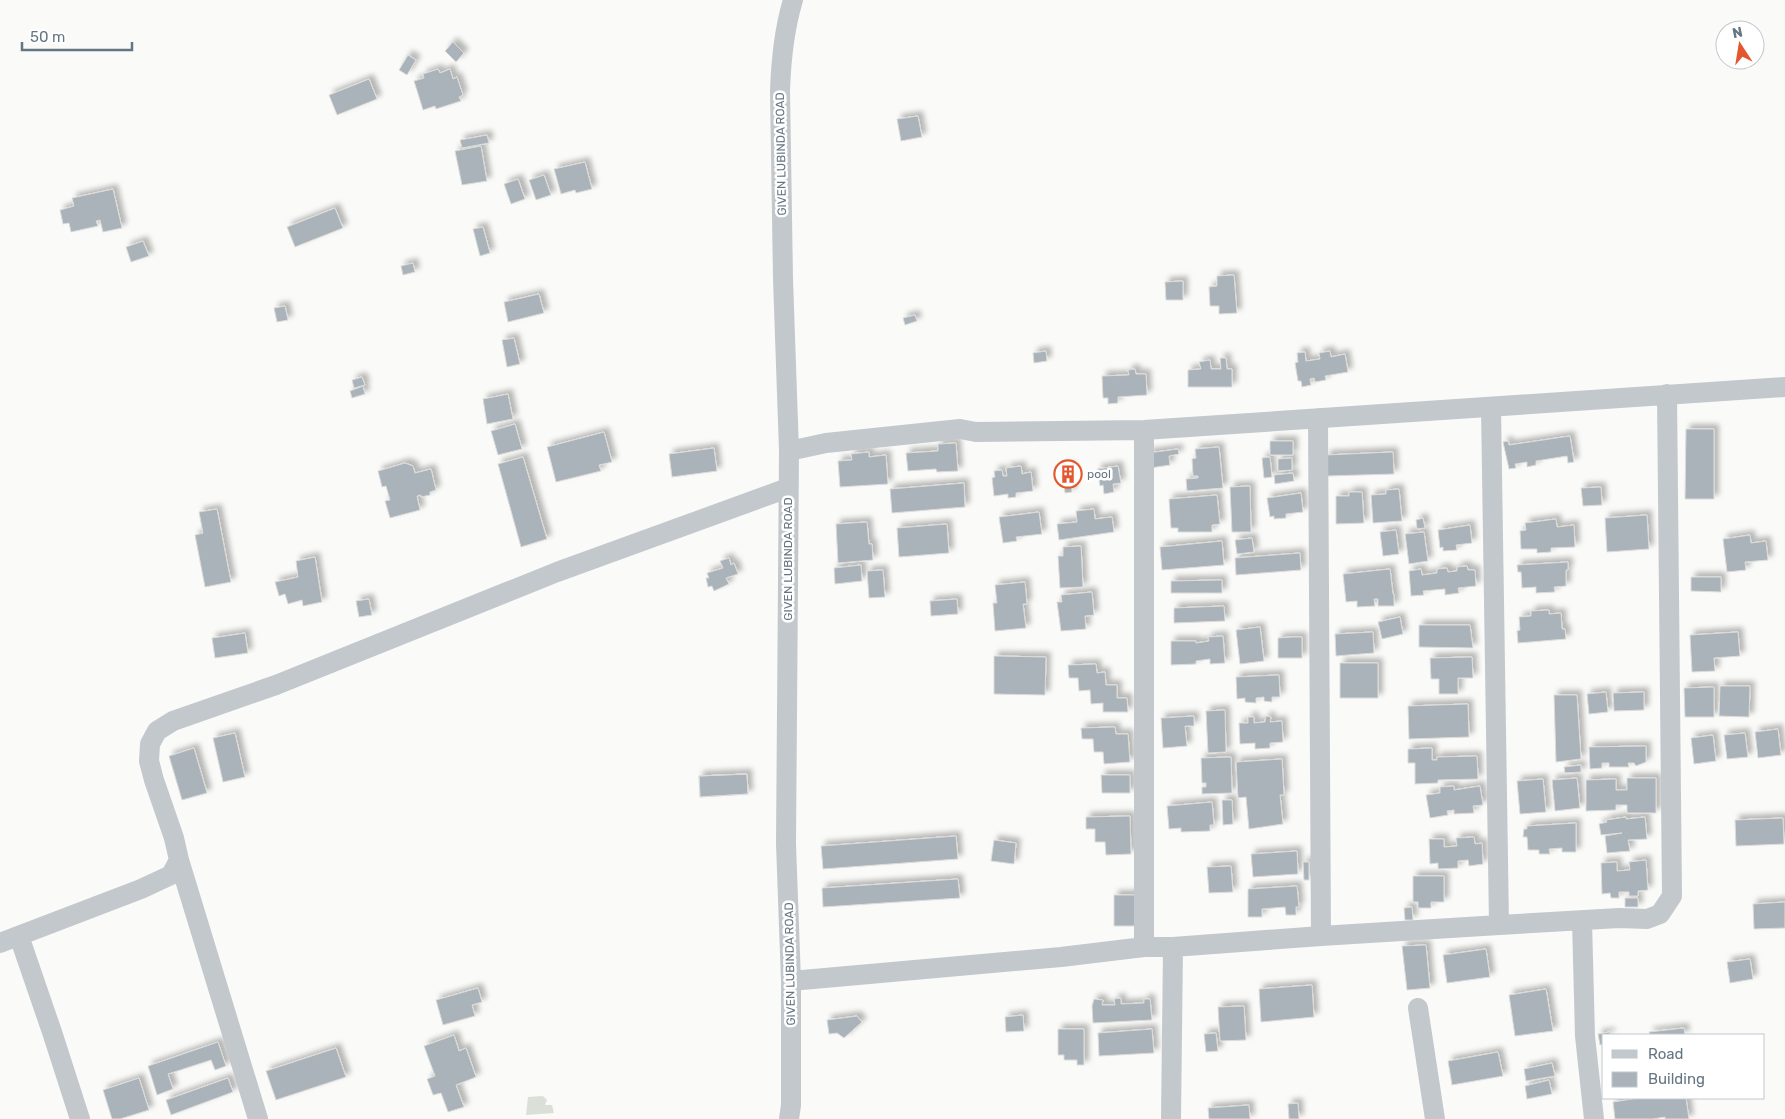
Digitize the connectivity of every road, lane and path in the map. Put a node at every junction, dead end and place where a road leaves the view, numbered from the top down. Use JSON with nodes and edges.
{"nodes":[{"id":1,"x":793,"y":0,"type":"edge"},
{"id":2,"x":1785,"y":387,"type":"edge"},
{"id":3,"x":1667,"y":394,"type":"junction"},
{"id":4,"x":1785,"y":395,"type":"edge"},
{"id":5,"x":1492,"y":406,"type":"junction"},
{"id":6,"x":1318,"y":418,"type":"junction"},
{"id":7,"x":1144,"y":430,"type":"junction"},
{"id":8,"x":789,"y":452,"type":"junction"},
{"id":9,"x":788,"y":488,"type":"junction"},
{"id":10,"x":178,"y":872,"type":"junction"},
{"id":11,"x":1582,"y":921,"type":"junction"},
{"id":12,"x":1499,"y":924,"type":"junction"},
{"id":13,"x":19,"y":936,"type":"junction"},
{"id":14,"x":1321,"y":936,"type":"junction"},
{"id":15,"x":0,"y":943,"type":"edge"},
{"id":16,"x":1144,"y":947,"type":"junction"},
{"id":17,"x":1173,"y":947,"type":"junction"},
{"id":18,"x":791,"y":981,"type":"junction"},
{"id":19,"x":1418,"y":1008,"type":"dead end"},
{"id":20,"x":80,"y":1119,"type":"edge"},
{"id":21,"x":258,"y":1119,"type":"edge"},
{"id":22,"x":789,"y":1119,"type":"edge"},
{"id":23,"x":1171,"y":1119,"type":"edge"},
{"id":24,"x":1435,"y":1119,"type":"edge"},
{"id":25,"x":1594,"y":1119,"type":"edge"}],
"edges":[{"from":1,"to":8,"type":"street","name":"GIVEN LUBINDA ROAD"},
{"from":2,"to":3,"type":"street"},
{"from":2,"to":4,"type":"street"},
{"from":3,"to":5,"type":"street"},
{"from":3,"to":11,"type":"street"},
{"from":5,"to":6,"type":"street"},
{"from":5,"to":12,"type":"street"},
{"from":6,"to":7,"type":"street"},
{"from":6,"to":14,"type":"street"},
{"from":7,"to":8,"type":"street"},
{"from":7,"to":16,"type":"street"},
{"from":8,"to":9,"type":"street","name":"GIVEN LUBINDA ROAD"},
{"from":9,"to":10,"type":"street"},
{"from":9,"to":18,"type":"street","name":"GIVEN LUBINDA ROAD"},
{"from":10,"to":13,"type":"street"},
{"from":10,"to":21,"type":"street"},
{"from":11,"to":12,"type":"street"},
{"from":11,"to":25,"type":"street"},
{"from":12,"to":14,"type":"street"},
{"from":13,"to":15,"type":"street"},
{"from":13,"to":20,"type":"street"},
{"from":14,"to":17,"type":"street"},
{"from":16,"to":17,"type":"street"},
{"from":16,"to":18,"type":"street"},
{"from":17,"to":23,"type":"street"},
{"from":18,"to":22,"type":"street","name":"GIVEN LUBINDA ROAD"},
{"from":19,"to":24,"type":"street"}]}
